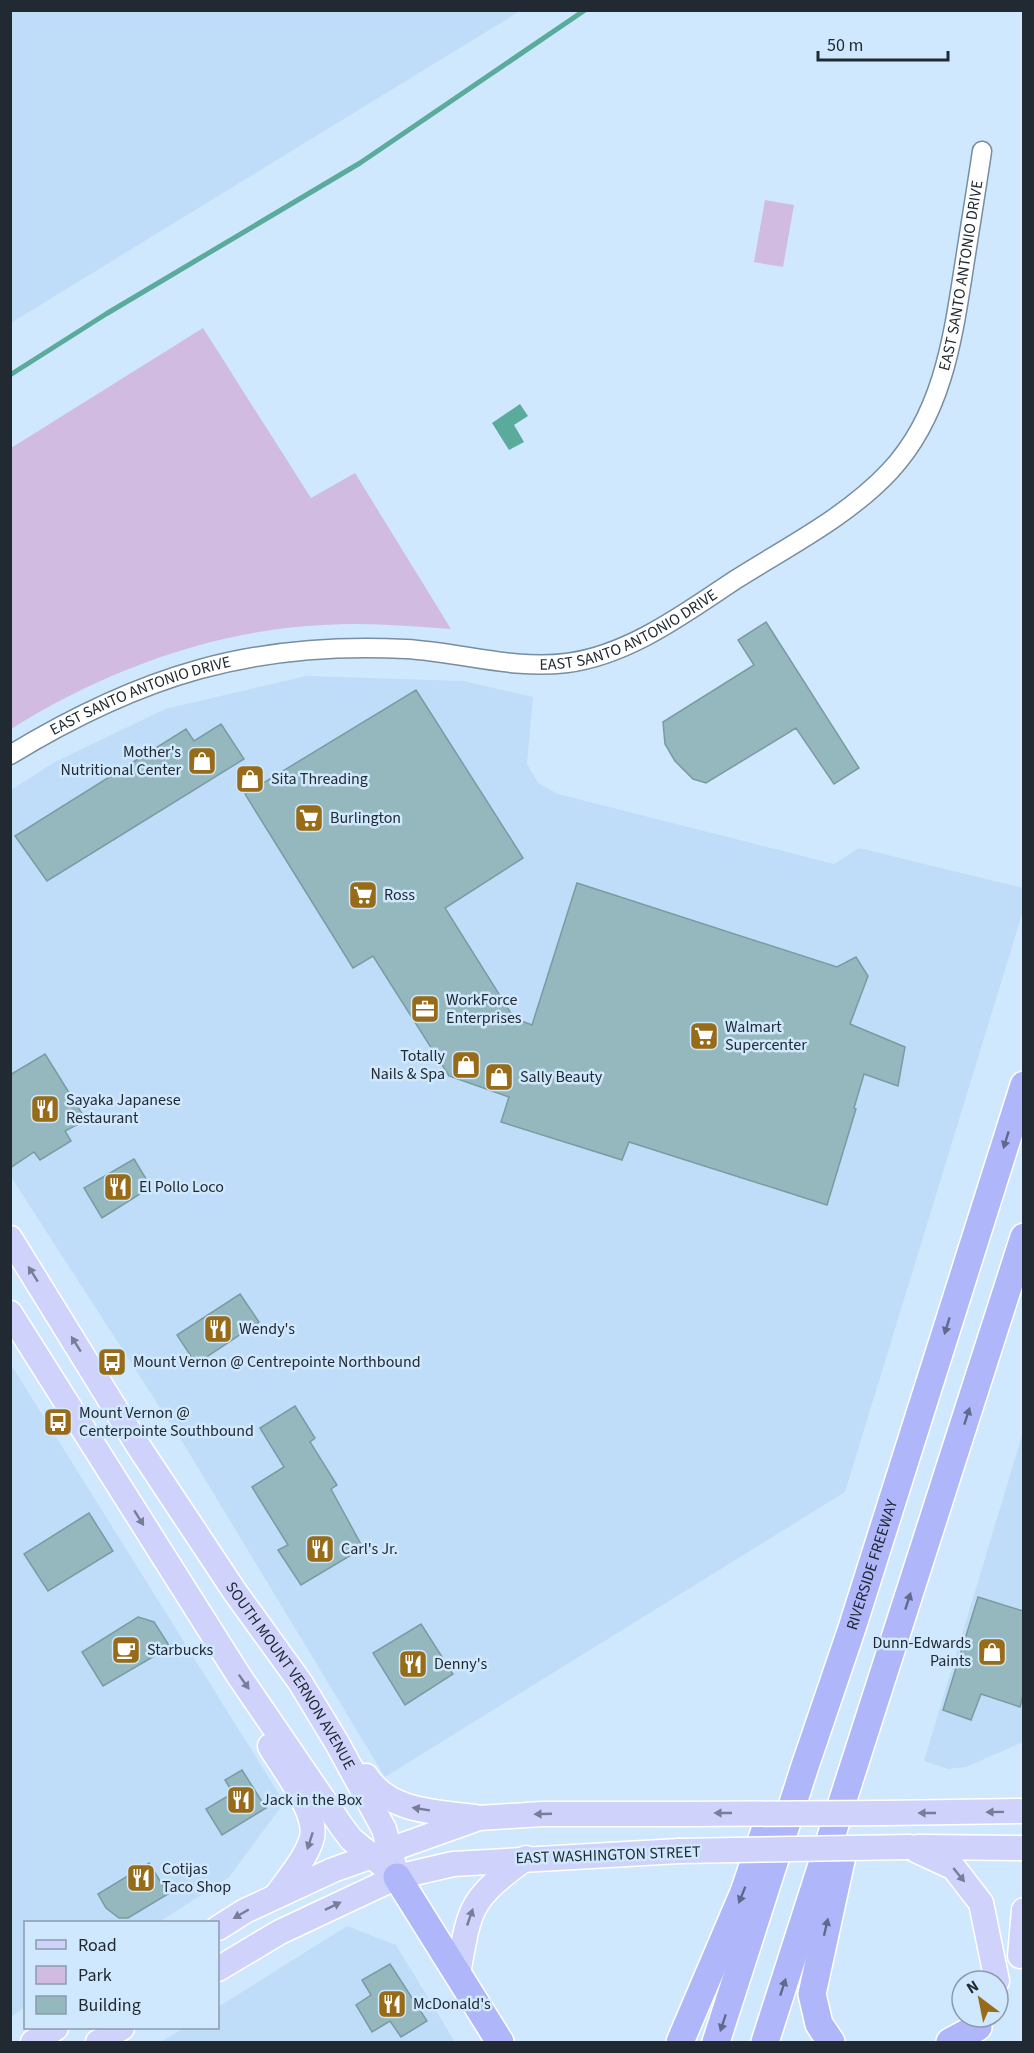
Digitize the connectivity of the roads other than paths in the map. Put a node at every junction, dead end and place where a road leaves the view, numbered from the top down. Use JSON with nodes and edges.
{"nodes":[{"id":1,"x":982,"y":151,"type":"dead end"},
{"id":2,"x":10,"y":755,"type":"edge"},
{"id":3,"x":1023,"y":1085,"type":"edge"},
{"id":4,"x":1023,"y":1237,"type":"edge"},
{"id":5,"x":10,"y":1238,"type":"edge"},
{"id":6,"x":10,"y":1313,"type":"edge"},
{"id":7,"x":852,"y":1628,"type":"junction"},
{"id":8,"x":882,"y":1683,"type":"junction"},
{"id":9,"x":265,"y":1711,"type":"junction"},
{"id":10,"x":337,"y":1743,"type":"junction"},
{"id":11,"x":1023,"y":1811,"type":"edge"},
{"id":12,"x":479,"y":1818,"type":"junction"},
{"id":13,"x":909,"y":1847,"type":"junction"},
{"id":14,"x":1023,"y":1848,"type":"edge"},
{"id":15,"x":381,"y":1854,"type":"junction"},
{"id":16,"x":526,"y":1858,"type":"junction"},
{"id":17,"x":397,"y":1877,"type":"junction"},
{"id":18,"x":276,"y":1896,"type":"junction"},
{"id":19,"x":1023,"y":1910,"type":"edge"},
{"id":20,"x":219,"y":1927,"type":"edge"},
{"id":21,"x":1022,"y":1955,"type":"edge"},
{"id":22,"x":219,"y":1968,"type":"edge"},
{"id":23,"x":995,"y":1969,"type":"edge"},
{"id":24,"x":1010,"y":1970,"type":"edge"},
{"id":25,"x":458,"y":1974,"type":"junction"},
{"id":26,"x":54,"y":2029,"type":"edge"},
{"id":27,"x":120,"y":2029,"type":"edge"},
{"id":28,"x":976,"y":2029,"type":"edge"},
{"id":29,"x":33,"y":2043,"type":"edge"},
{"id":30,"x":98,"y":2043,"type":"edge"},
{"id":31,"x":500,"y":2043,"type":"edge"},
{"id":32,"x":680,"y":2043,"type":"edge"},
{"id":33,"x":716,"y":2043,"type":"edge"},
{"id":34,"x":765,"y":2043,"type":"edge"},
{"id":35,"x":831,"y":2043,"type":"edge"},
{"id":36,"x":950,"y":2043,"type":"edge"}],
"edges":[{"from":1,"to":2,"type":"street","name":"EAST SANTO ANTONIO DRIVE"},
{"from":3,"to":7,"type":"highway","name":"RIVERSIDE FREEWAY","one_way":true},
{"from":8,"to":4,"type":"highway","one_way":true},
{"from":10,"to":5,"type":"main road","name":"SOUTH MOUNT VERNON AVENUE","one_way":true},
{"from":6,"to":9,"type":"main road","one_way":true},
{"from":7,"to":32,"type":"highway","one_way":true},
{"from":7,"to":33,"type":"highway","name":"RIVERSIDE FREEWAY","one_way":true},
{"from":34,"to":8,"type":"highway","one_way":true},
{"from":35,"to":8,"type":"highway","one_way":true},
{"from":9,"to":15,"type":"main road"},
{"from":9,"to":18,"type":"main road","one_way":true},
{"from":12,"to":10,"type":"main road","one_way":true},
{"from":10,"to":15,"type":"main road","name":"SOUTH MOUNT VERNON AVENUE"},
{"from":11,"to":12,"type":"main road","one_way":true,"bridge":true},
{"from":12,"to":15,"type":"main road"},
{"from":13,"to":14,"type":"main road","name":"EAST WASHINGTON STREET"},
{"from":13,"to":16,"type":"main road","name":"EAST WASHINGTON STREET","bridge":true},
{"from":13,"to":23,"type":"main road","one_way":true},
{"from":15,"to":17,"type":"main road","name":"SOUTH MOUNT VERNON AVENUE"},
{"from":15,"to":18,"type":"main road"},
{"from":16,"to":17,"type":"main road","name":"EAST WASHINGTON STREET"},
{"from":25,"to":16,"type":"main road","one_way":true},
{"from":22,"to":17,"type":"main road","name":"EAST WASHINGTON STREET","one_way":true},
{"from":17,"to":25,"type":"highway"},
{"from":18,"to":20,"type":"main road","one_way":true},
{"from":19,"to":21,"type":"main road"},
{"from":21,"to":24,"type":"main road"},
{"from":25,"to":31,"type":"highway"},
{"from":26,"to":29,"type":"main road"},
{"from":27,"to":30,"type":"main road"},
{"from":28,"to":36,"type":"highway"}]}
